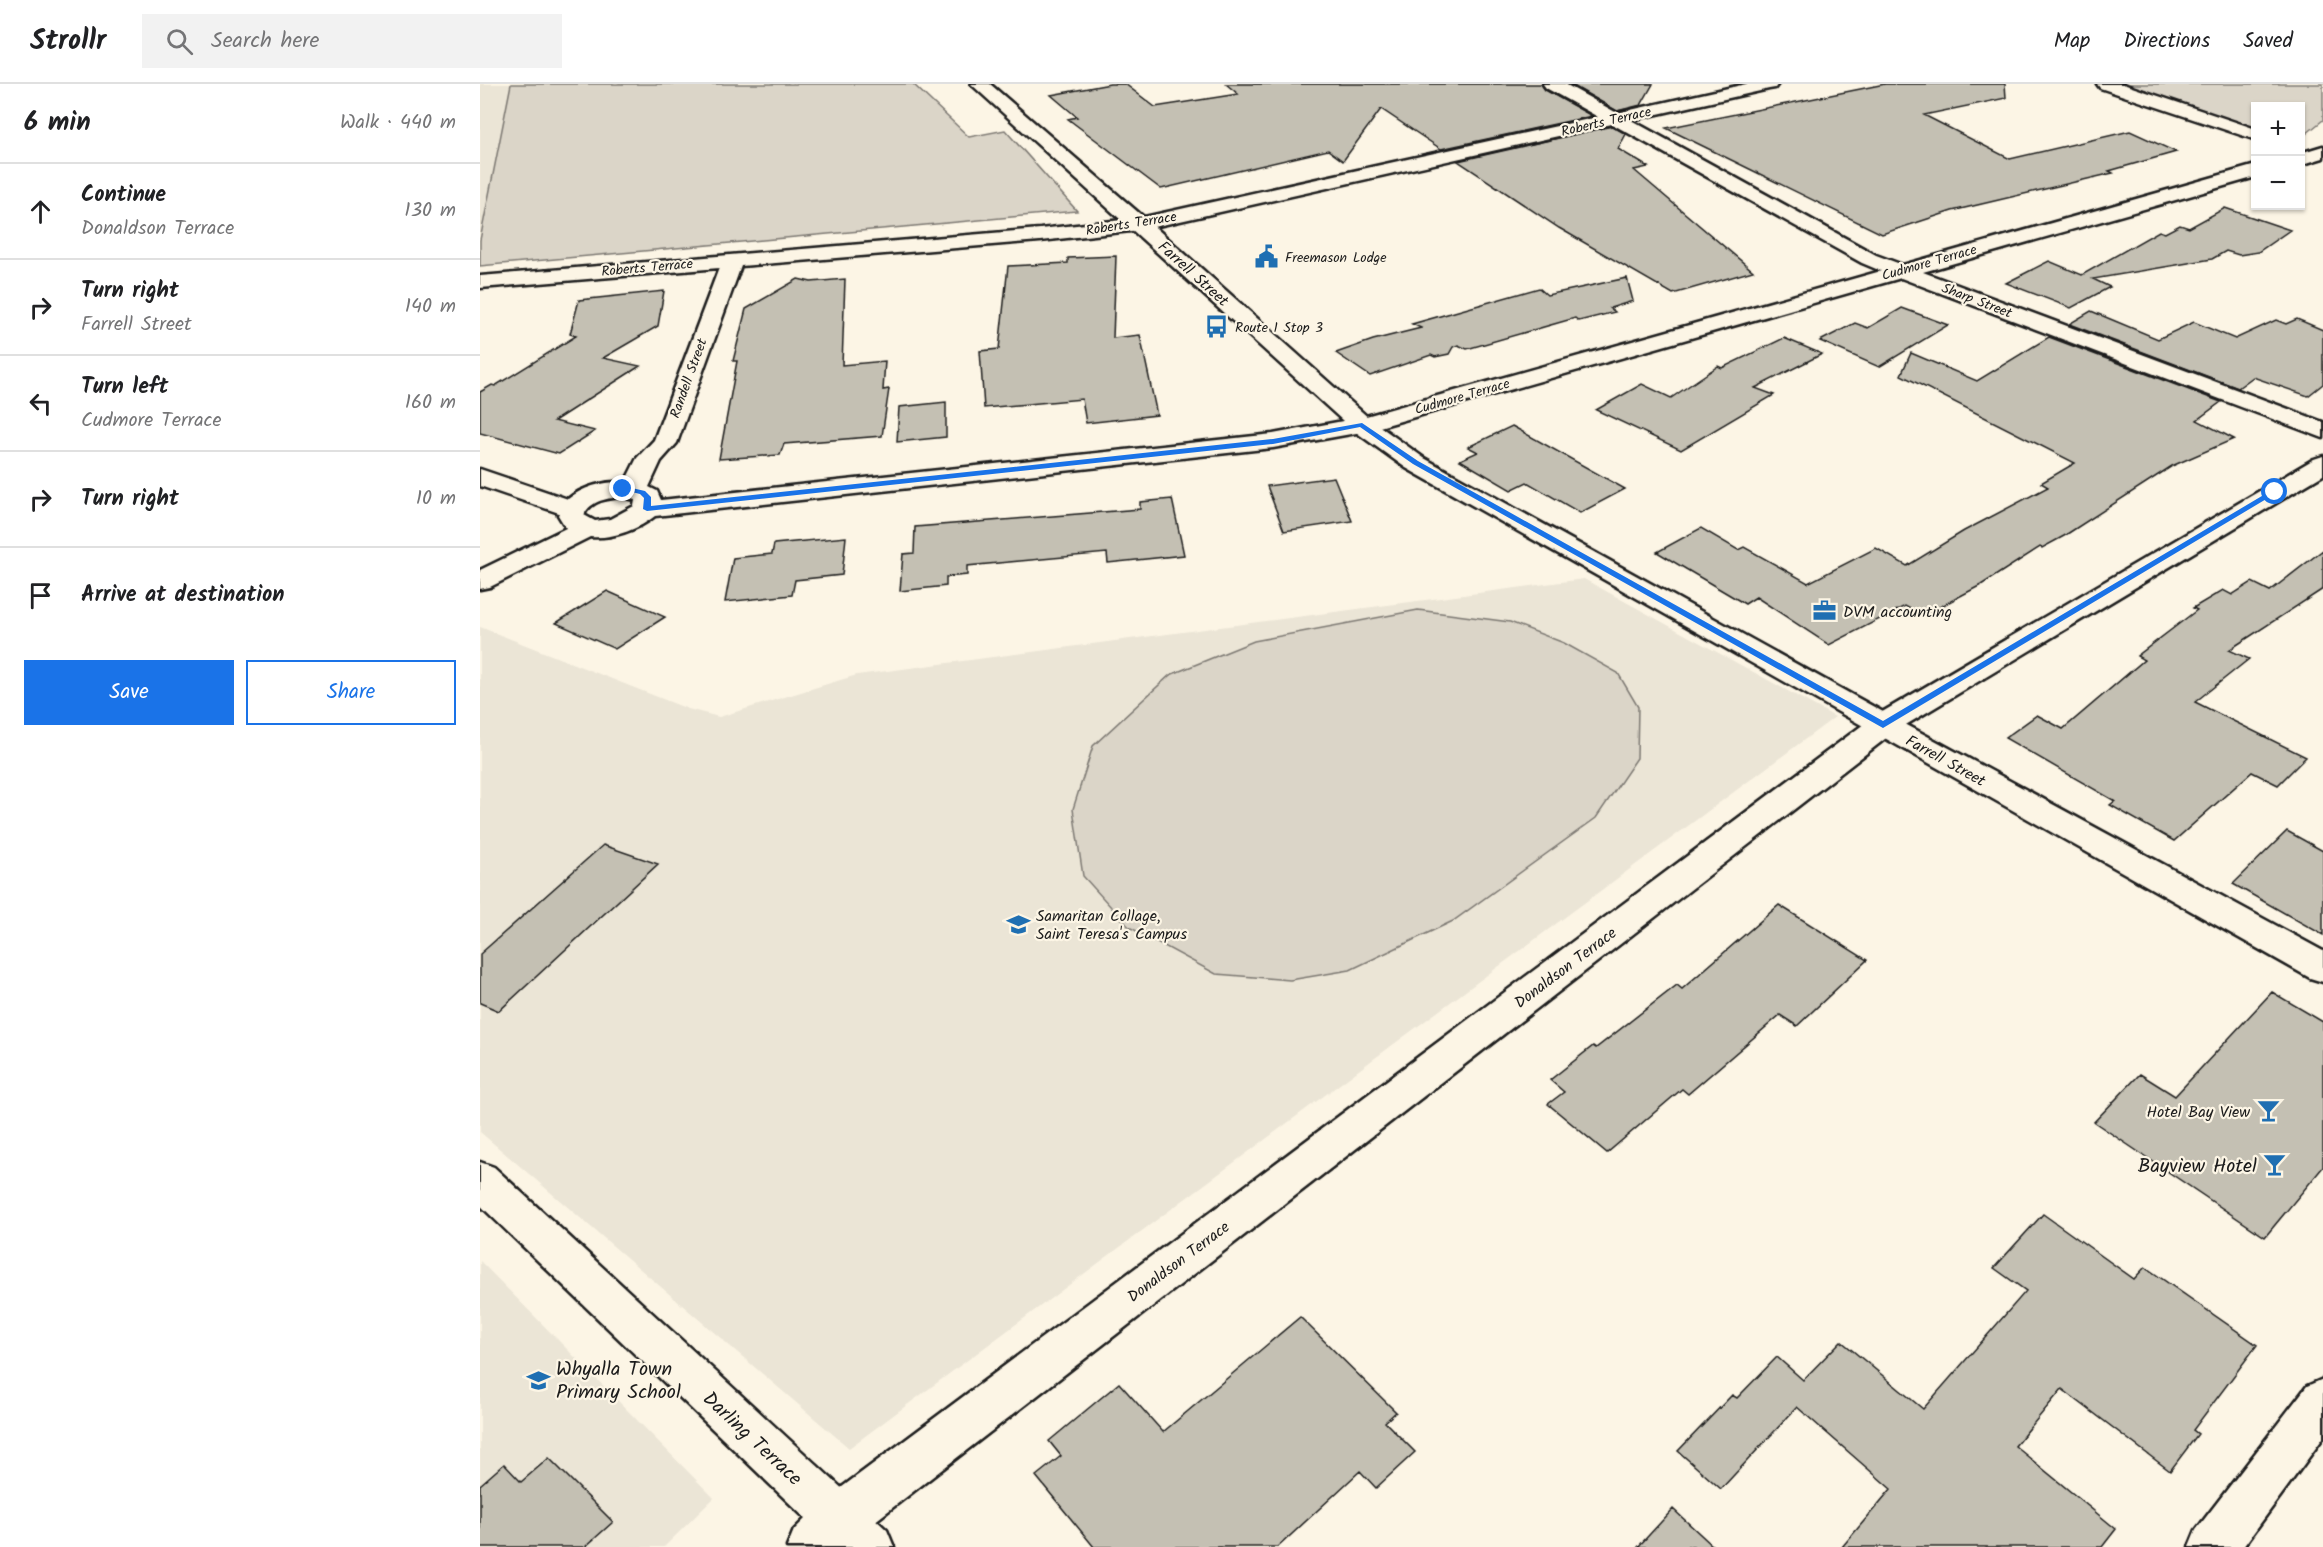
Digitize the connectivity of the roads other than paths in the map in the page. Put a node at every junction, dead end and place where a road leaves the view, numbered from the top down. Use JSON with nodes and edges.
{"nodes":[{"id":1,"x":982,"y":84,"type":"edge"},
{"id":2,"x":1552,"y":84,"type":"edge"},
{"id":3,"x":1769,"y":84,"type":"edge"},
{"id":4,"x":2106,"y":84,"type":"edge"},
{"id":5,"x":1615,"y":119,"type":"junction"},
{"id":6,"x":2251,"y":133,"type":"edge"},
{"id":7,"x":2305,"y":148,"type":"edge"},
{"id":8,"x":2323,"y":152,"type":"edge"},
{"id":9,"x":2305,"y":158,"type":"edge"},
{"id":10,"x":2251,"y":172,"type":"edge"},
{"id":11,"x":1140,"y":224,"type":"junction"},
{"id":12,"x":733,"y":260,"type":"junction"},
{"id":13,"x":1900,"y":270,"type":"junction"},
{"id":14,"x":480,"y":282,"type":"edge"},
{"id":15,"x":1362,"y":425,"type":"junction"},
{"id":16,"x":2323,"y":430,"type":"edge"},
{"id":17,"x":2323,"y":464,"type":"edge"},
{"id":18,"x":480,"y":477,"type":"edge"},
{"id":19,"x":641,"y":499,"type":"junction"},
{"id":20,"x":580,"y":519,"type":"junction"},
{"id":21,"x":480,"y":581,"type":"edge"},
{"id":22,"x":1883,"y":725,"type":"junction"},
{"id":23,"x":2323,"y":968,"type":"edge"},
{"id":24,"x":480,"y":1179,"type":"edge"},
{"id":25,"x":2323,"y":1401,"type":"edge"},
{"id":26,"x":840,"y":1538,"type":"edge"},
{"id":27,"x":2213,"y":1547,"type":"edge"}],
"edges":[{"from":1,"to":11,"type":"street","name":"Farrell Street"},
{"from":2,"to":5,"type":"street","name":"Sharp Street"},
{"from":3,"to":5,"type":"street","name":"Roberts Terrace"},
{"from":4,"to":6,"type":"street"},
{"from":5,"to":11,"type":"street","name":"Roberts Terrace"},
{"from":5,"to":13,"type":"street","name":"Sharp Street"},
{"from":7,"to":8,"type":"street"},
{"from":8,"to":9,"type":"street"},
{"from":10,"to":13,"type":"street","name":"Cudmore Terrace"},
{"from":11,"to":12,"type":"street","name":"Roberts Terrace"},
{"from":11,"to":15,"type":"street","name":"Farrell Street"},
{"from":12,"to":14,"type":"street","name":"Roberts Terrace"},
{"from":12,"to":19,"type":"street","name":"Randell Street"},
{"from":13,"to":15,"type":"street","name":"Cudmore Terrace"},
{"from":13,"to":16,"type":"street","name":"Sharp Street"},
{"from":15,"to":19,"type":"street","name":"Cudmore Terrace"},
{"from":15,"to":22,"type":"street","name":"Farrell Street"},
{"from":17,"to":22,"type":"street","name":"Donaldson Terrace"},
{"from":18,"to":20,"type":"street"},
{"from":19,"to":20,"type":"street"},
{"from":19,"to":20,"type":"street","name":"Cudmore Terrace"},
{"from":20,"to":21,"type":"street"},
{"from":22,"to":23,"type":"street","name":"Farrell Street"},
{"from":22,"to":26,"type":"street","name":"Donaldson Terrace"},
{"from":24,"to":26,"type":"street","name":"Darling Terrace"},
{"from":25,"to":27,"type":"street"}]}
